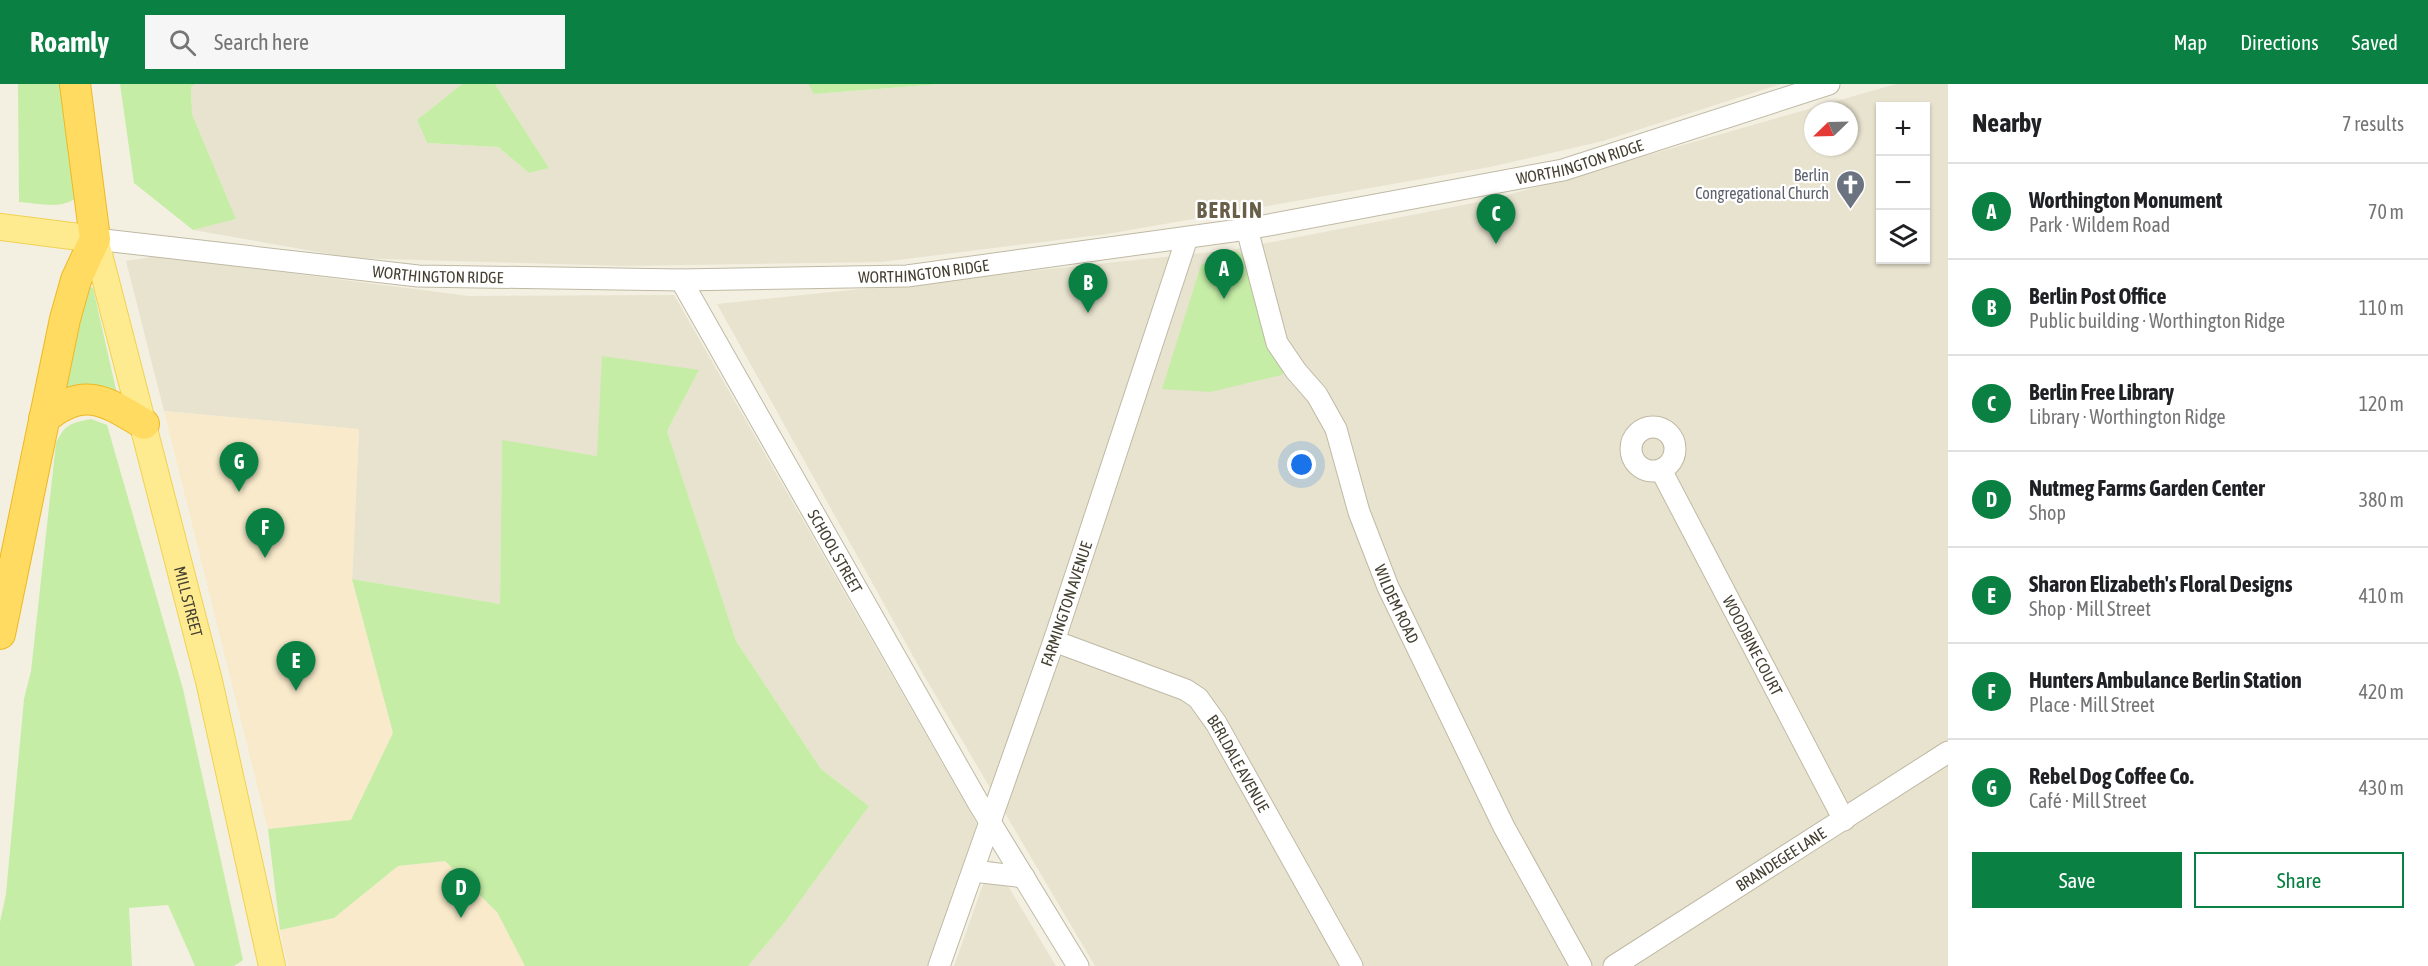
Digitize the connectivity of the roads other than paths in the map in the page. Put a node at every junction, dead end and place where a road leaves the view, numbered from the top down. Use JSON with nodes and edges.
{"nodes":[{"id":1,"x":75,"y":84,"type":"edge"},
{"id":2,"x":1829,"y":84,"type":"edge"},
{"id":3,"x":0,"y":227,"type":"edge"},
{"id":4,"x":1247,"y":229,"type":"junction"},
{"id":5,"x":1187,"y":238,"type":"junction"},
{"id":6,"x":95,"y":239,"type":"junction"},
{"id":7,"x":681,"y":280,"type":"junction"},
{"id":8,"x":44,"y":419,"type":"junction"},
{"id":9,"x":144,"y":424,"type":"junction"},
{"id":10,"x":1661,"y":470,"type":"dead end"},
{"id":11,"x":0,"y":634,"type":"edge"},
{"id":12,"x":1054,"y":641,"type":"junction"},
{"id":13,"x":1948,"y":752,"type":"edge"},
{"id":14,"x":1844,"y":820,"type":"junction"},
{"id":15,"x":991,"y":822,"type":"junction"},
{"id":16,"x":973,"y":871,"type":"junction"},
{"id":17,"x":1024,"y":877,"type":"junction"},
{"id":18,"x":272,"y":966,"type":"edge"},
{"id":19,"x":939,"y":966,"type":"edge"},
{"id":20,"x":1078,"y":966,"type":"edge"},
{"id":21,"x":1352,"y":966,"type":"edge"},
{"id":22,"x":1581,"y":966,"type":"edge"},
{"id":23,"x":1614,"y":966,"type":"edge"}],
"edges":[{"from":1,"to":6,"type":"highway"},
{"from":2,"to":4,"type":"street","name":"WORTHINGTON RIDGE"},
{"from":3,"to":6,"type":"main road","name":"WORTHINGTON RIDGE"},
{"from":4,"to":5,"type":"street","name":"WORTHINGTON RIDGE"},
{"from":4,"to":22,"type":"street","name":"WILDEM ROAD"},
{"from":5,"to":7,"type":"street","name":"WORTHINGTON RIDGE"},
{"from":5,"to":12,"type":"street","name":"FARMINGTON AVENUE"},
{"from":6,"to":7,"type":"street","name":"WORTHINGTON RIDGE"},
{"from":6,"to":8,"type":"highway"},
{"from":6,"to":9,"type":"main road","name":"MILL STREET"},
{"from":7,"to":15,"type":"street","name":"SCHOOL STREET"},
{"from":8,"to":9,"type":"highway"},
{"from":8,"to":11,"type":"highway"},
{"from":9,"to":18,"type":"main road","name":"MILL STREET"},
{"from":10,"to":14,"type":"street","name":"WOODBINE COURT"},
{"from":12,"to":15,"type":"street","name":"FARMINGTON AVENUE"},
{"from":12,"to":21,"type":"street","name":"BERLDALE AVENUE"},
{"from":13,"to":14,"type":"street","name":"BRANDEGEE LANE"},
{"from":14,"to":23,"type":"street","name":"BRANDEGEE LANE"},
{"from":15,"to":16,"type":"street","name":"FARMINGTON AVENUE"},
{"from":15,"to":17,"type":"street","name":"SCHOOL STREET"},
{"from":16,"to":17,"type":"street"},
{"from":16,"to":19,"type":"street","name":"FARMINGTON AVENUE"},
{"from":17,"to":20,"type":"street","name":"SCHOOL STREET"}]}
